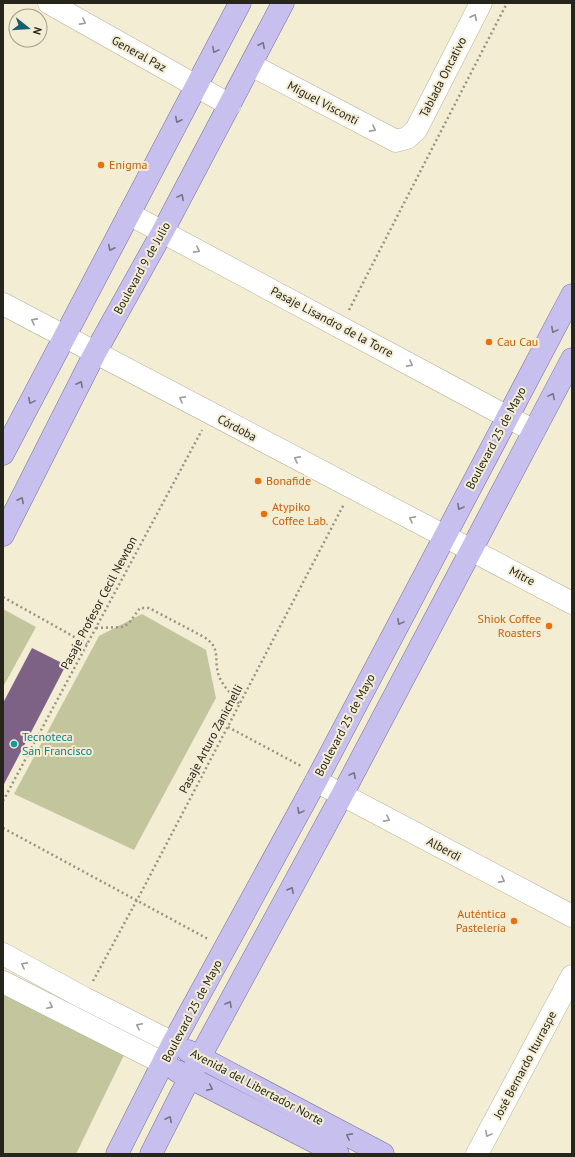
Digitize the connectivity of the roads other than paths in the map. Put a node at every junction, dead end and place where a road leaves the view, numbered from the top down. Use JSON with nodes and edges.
{"nodes":[{"id":1,"x":48,"y":3,"type":"edge"},
{"id":2,"x":240,"y":3,"type":"edge"},
{"id":3,"x":284,"y":3,"type":"edge"},
{"id":4,"x":481,"y":3,"type":"edge"},
{"id":5,"x":251,"y":65,"type":"junction"},
{"id":6,"x":196,"y":85,"type":"junction"},
{"id":7,"x":230,"y":105,"type":"junction"},
{"id":8,"x":396,"y":141,"type":"joint"},
{"id":9,"x":129,"y":214,"type":"junction"},
{"id":10,"x":163,"y":231,"type":"junction"},
{"id":11,"x":572,"y":295,"type":"edge"},
{"id":12,"x":3,"y":304,"type":"edge"},
{"id":13,"x":65,"y":337,"type":"junction"},
{"id":14,"x":95,"y":353,"type":"junction"},
{"id":15,"x":572,"y":359,"type":"edge"},
{"id":16,"x":508,"y":416,"type":"junction"},
{"id":17,"x":534,"y":431,"type":"junction"},
{"id":18,"x":3,"y":454,"type":"edge"},
{"id":19,"x":3,"y":535,"type":"edge"},
{"id":20,"x":445,"y":536,"type":"junction"},
{"id":21,"x":472,"y":550,"type":"junction"},
{"id":22,"x":572,"y":603,"type":"edge"},
{"id":23,"x":317,"y":778,"type":"junction"},
{"id":24,"x":342,"y":795,"type":"junction"},
{"id":25,"x":572,"y":916,"type":"edge"},
{"id":26,"x":3,"y":954,"type":"edge"},
{"id":27,"x":572,"y":976,"type":"edge"},
{"id":28,"x":3,"y":982,"type":"edge"},
{"id":29,"x":174,"y":1043,"type":"junction"},
{"id":30,"x":200,"y":1058,"type":"junction"},
{"id":31,"x":164,"y":1063,"type":"junction"},
{"id":32,"x":190,"y":1078,"type":"junction"},
{"id":33,"x":117,"y":1154,"type":"edge"},
{"id":34,"x":151,"y":1154,"type":"edge"},
{"id":35,"x":338,"y":1154,"type":"edge"},
{"id":36,"x":383,"y":1154,"type":"edge"},
{"id":37,"x":477,"y":1154,"type":"edge"}],
"edges":[{"from":1,"to":6,"type":"street","name":"General Paz","one_way":true},
{"from":2,"to":6,"type":"main road","one_way":true},
{"from":5,"to":3,"type":"main road","name":"Boulevard 9 de Julio","one_way":true},
{"from":8,"to":4,"type":"street","name":"Tablada Oncativo","one_way":true},
{"from":5,"to":7,"type":"main road","name":"Boulevard 9 de Julio"},
{"from":5,"to":8,"type":"street","name":"Miguel Visconti","one_way":true},
{"from":6,"to":7,"type":"street","name":"General Paz"},
{"from":6,"to":9,"type":"main road","one_way":true},
{"from":10,"to":7,"type":"main road","name":"Boulevard 9 de Julio","one_way":true},
{"from":9,"to":10,"type":"street","name":"Pasaje Lisandro de la Torre"},
{"from":9,"to":13,"type":"main road","one_way":true},
{"from":10,"to":14,"type":"main road","name":"Boulevard 9 de Julio"},
{"from":10,"to":16,"type":"street","name":"Pasaje Lisandro de la Torre","one_way":true},
{"from":11,"to":16,"type":"main road","name":"Boulevard 25 de Mayo","one_way":true},
{"from":13,"to":12,"type":"street","name":"Córdoba","one_way":true},
{"from":13,"to":14,"type":"street","name":"Córdoba"},
{"from":13,"to":18,"type":"main road","one_way":true},
{"from":19,"to":14,"type":"main road","name":"Boulevard 9 de Julio","one_way":true},
{"from":20,"to":14,"type":"street","name":"Córdoba","one_way":true},
{"from":17,"to":15,"type":"main road","one_way":true},
{"from":16,"to":17,"type":"street","name":"Pasaje Lisandro de la Torre"},
{"from":16,"to":20,"type":"main road","name":"Boulevard 25 de Mayo","one_way":true},
{"from":17,"to":21,"type":"main road"},
{"from":20,"to":21,"type":"street","name":"Córdoba"},
{"from":20,"to":23,"type":"main road","name":"Boulevard 25 de Mayo","one_way":true},
{"from":21,"to":22,"type":"street","name":"Mitre"},
{"from":24,"to":21,"type":"main road","one_way":true},
{"from":23,"to":24,"type":"street","name":"Alberdi"},
{"from":23,"to":29,"type":"main road","name":"Boulevard 25 de Mayo","one_way":true},
{"from":24,"to":25,"type":"street","name":"Alberdi","one_way":true},
{"from":30,"to":24,"type":"main road","one_way":true},
{"from":29,"to":26,"type":"street","name":"Avenida del Libertador Norte","one_way":true},
{"from":27,"to":37,"type":"street","name":"José Bernardo Iturraspe","one_way":true},
{"from":28,"to":31,"type":"street","name":"Avenida del Libertador Norte","one_way":true},
{"from":29,"to":30,"type":"main road","name":"Avenida del Libertador Norte"},
{"from":29,"to":31,"type":"main road","name":"Boulevard 25 de Mayo"},
{"from":30,"to":32,"type":"main road"},
{"from":36,"to":30,"type":"main road","name":"Avenida del Libertador Norte","one_way":true},
{"from":31,"to":32,"type":"main road","name":"Avenida del Libertador Norte"},
{"from":31,"to":33,"type":"main road","name":"Boulevard 25 de Mayo"},
{"from":34,"to":32,"type":"main road","one_way":true},
{"from":32,"to":35,"type":"main road","name":"Avenida del Libertador Norte","one_way":true}]}
